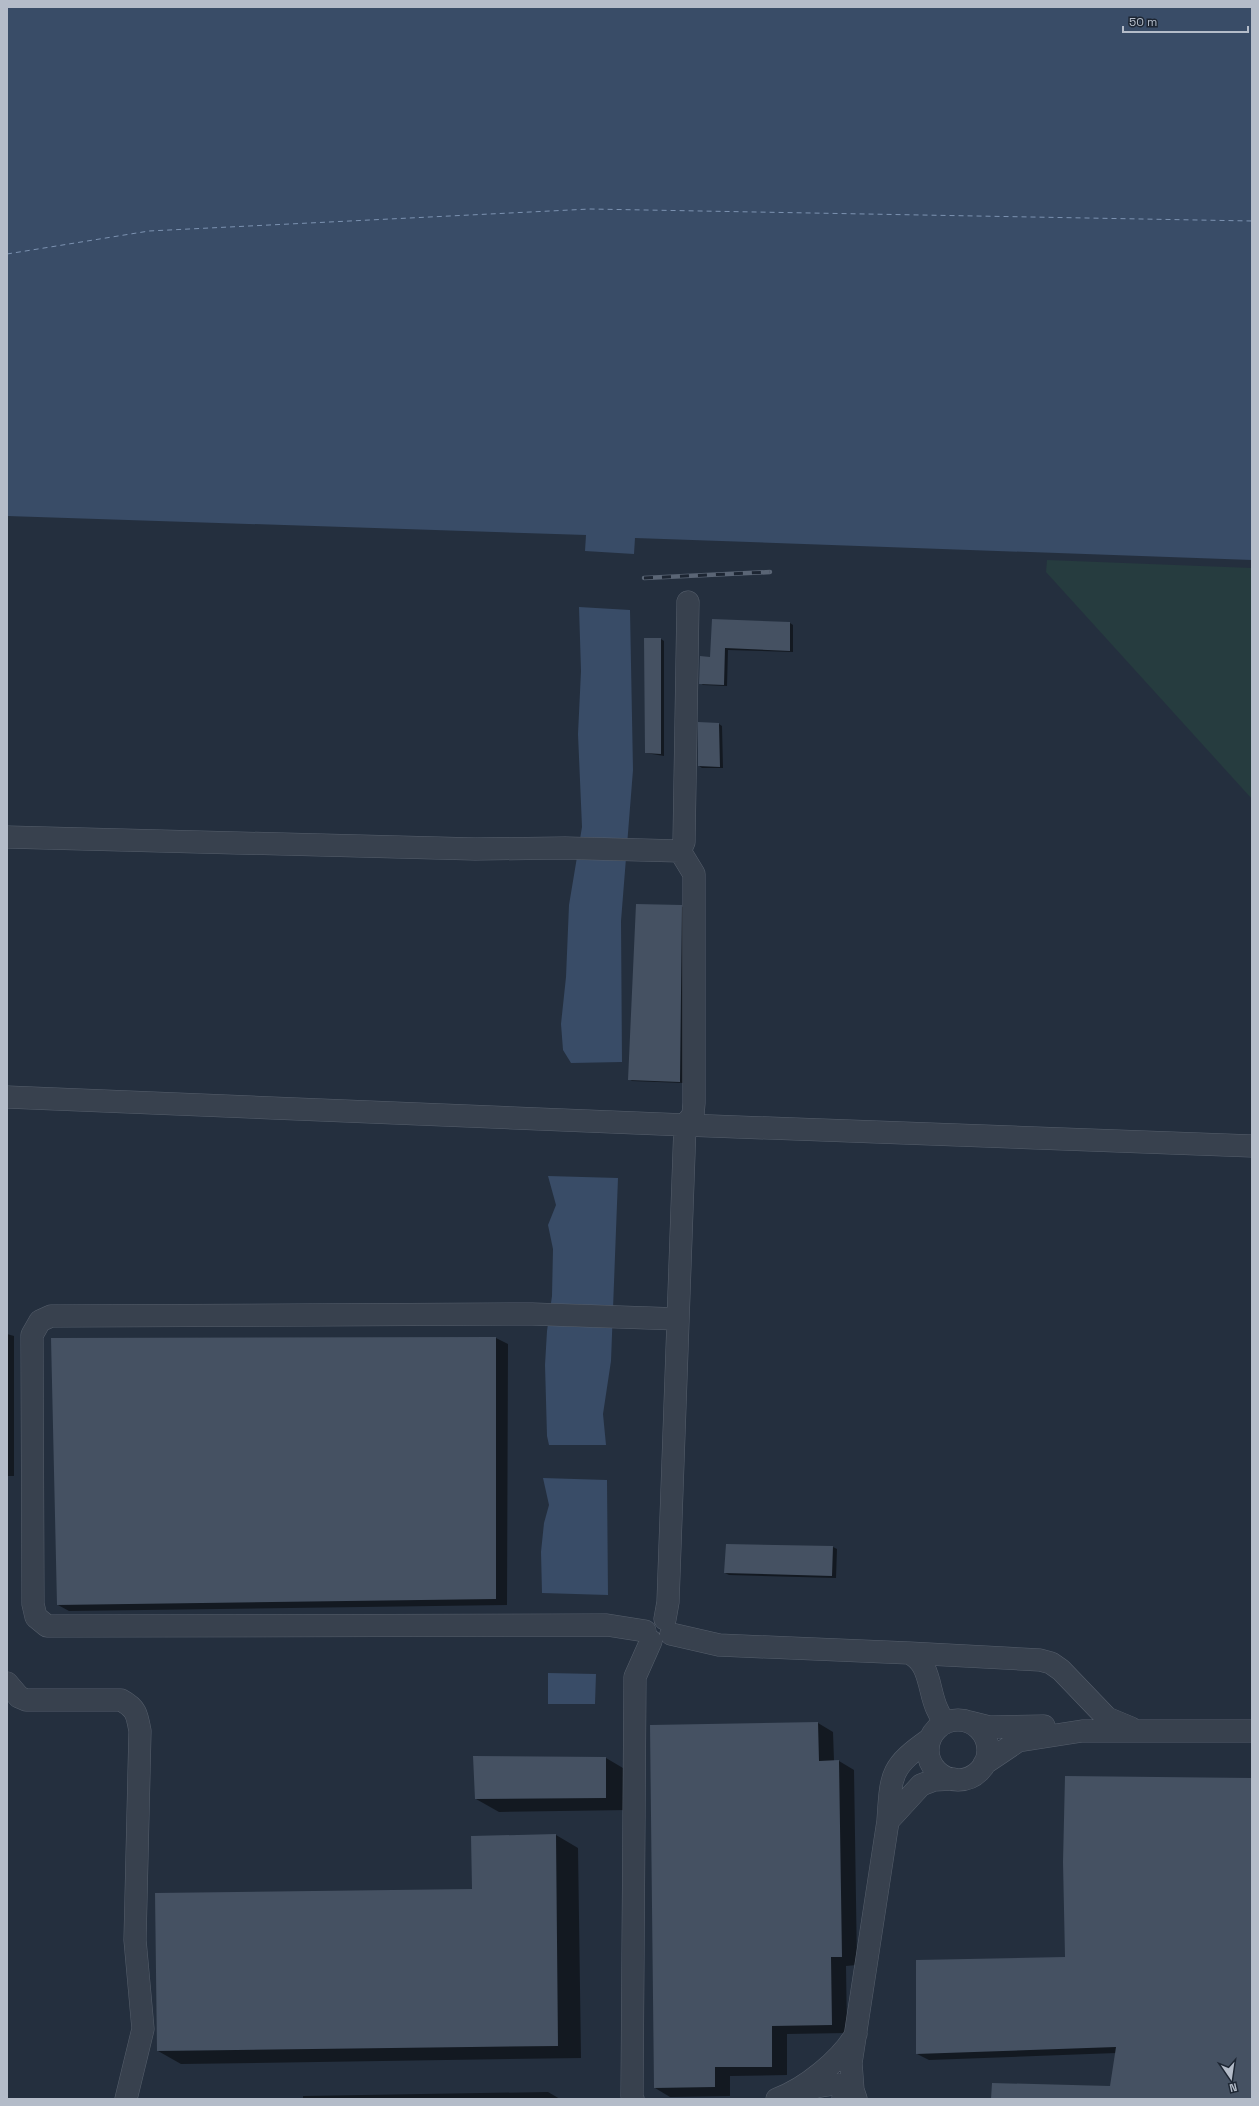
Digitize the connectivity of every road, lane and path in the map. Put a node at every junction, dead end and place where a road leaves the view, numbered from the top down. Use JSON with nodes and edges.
{"nodes":[{"id":1,"x":688,"y":602,"type":"dead end"},
{"id":2,"x":7,"y":837,"type":"edge"},
{"id":3,"x":680,"y":851,"type":"junction"},
{"id":4,"x":9,"y":1093,"type":"edge"},
{"id":5,"x":685,"y":1125,"type":"junction"},
{"id":6,"x":1252,"y":1146,"type":"edge"},
{"id":7,"x":678,"y":1319,"type":"junction"},
{"id":8,"x":658,"y":1631,"type":"junction"},
{"id":9,"x":909,"y":1653,"type":"junction"},
{"id":10,"x":7,"y":1683,"type":"edge"},
{"id":11,"x":969,"y":1722,"type":"junction"},
{"id":12,"x":945,"y":1723,"type":"junction"},
{"id":13,"x":1082,"y":1731,"type":"junction"},
{"id":14,"x":1152,"y":1731,"type":"junction"},
{"id":15,"x":1252,"y":1731,"type":"edge"},
{"id":16,"x":930,"y":1739,"type":"junction"},
{"id":17,"x":984,"y":1764,"type":"junction"},
{"id":18,"x":954,"y":1779,"type":"junction"},
{"id":19,"x":888,"y":1821,"type":"junction"},
{"id":20,"x":857,"y":2033,"type":"junction"},
{"id":21,"x":851,"y":2096,"type":"edge"},
{"id":22,"x":782,"y":2097,"type":"edge"},
{"id":23,"x":126,"y":2099,"type":"edge"},
{"id":24,"x":633,"y":2099,"type":"edge"}],
"edges":[{"from":1,"to":3,"type":"street"},
{"from":2,"to":3,"type":"street"},
{"from":3,"to":5,"type":"street"},
{"from":4,"to":5,"type":"street"},
{"from":5,"to":6,"type":"street"},
{"from":5,"to":7,"type":"street"},
{"from":7,"to":8,"type":"street"},
{"from":7,"to":8,"type":"street"},
{"from":8,"to":9,"type":"street"},
{"from":8,"to":24,"type":"street"},
{"from":9,"to":12,"type":"street"},
{"from":9,"to":14,"type":"street"},
{"from":10,"to":23,"type":"street"},
{"from":11,"to":12,"type":"street"},
{"from":11,"to":13,"type":"street"},
{"from":11,"to":17,"type":"street"},
{"from":12,"to":16,"type":"street"},
{"from":13,"to":14,"type":"street"},
{"from":13,"to":17,"type":"street"},
{"from":14,"to":15,"type":"street"},
{"from":16,"to":18,"type":"street"},
{"from":16,"to":19,"type":"street"},
{"from":17,"to":18,"type":"street"},
{"from":18,"to":19,"type":"street"},
{"from":19,"to":20,"type":"street"},
{"from":20,"to":21,"type":"street"},
{"from":20,"to":22,"type":"street"},
{"from":21,"to":22,"type":"street"}]}
